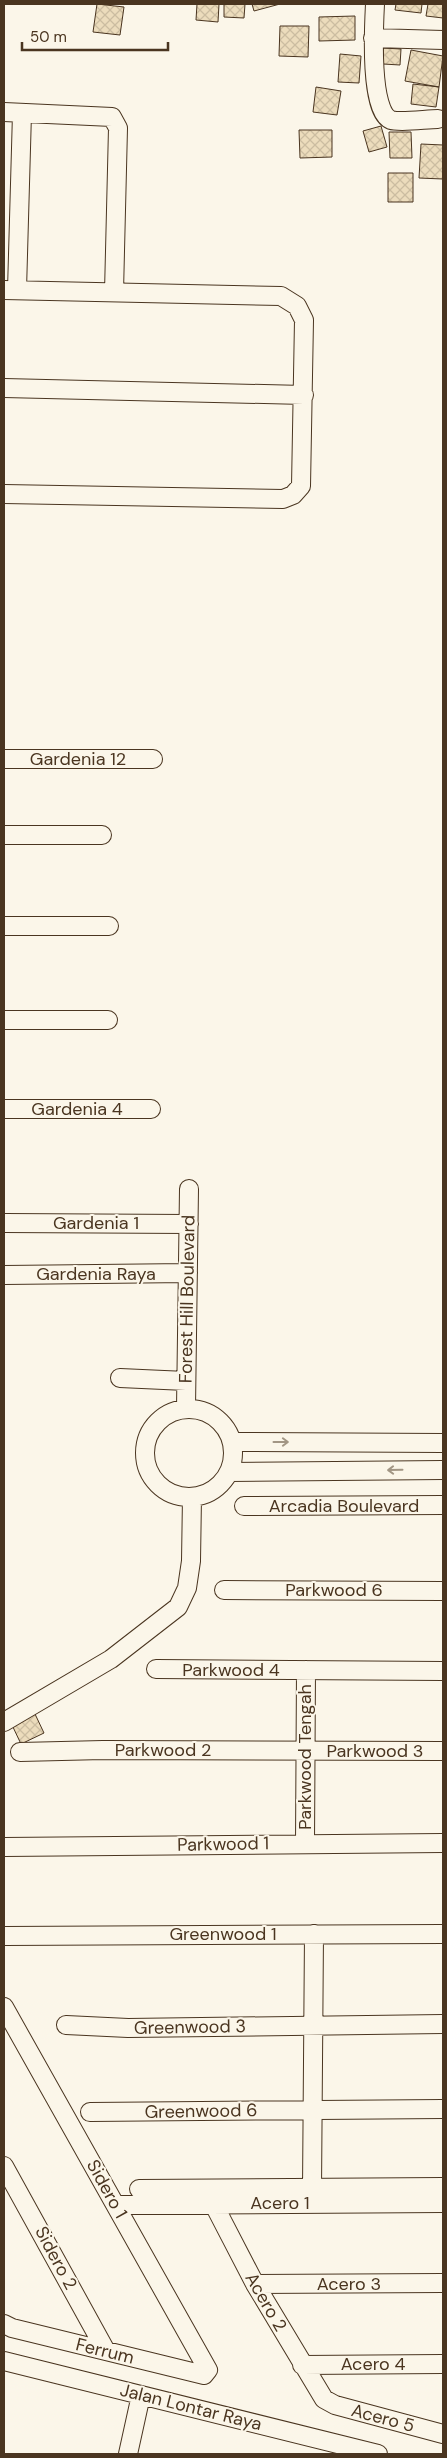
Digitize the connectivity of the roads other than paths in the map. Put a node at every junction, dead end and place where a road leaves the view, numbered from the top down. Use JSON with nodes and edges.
{"nodes":[{"id":1,"x":375,"y":4,"type":"edge"},
{"id":2,"x":373,"y":38,"type":"junction"},
{"id":3,"x":443,"y":40,"type":"edge"},
{"id":4,"x":4,"y":112,"type":"edge"},
{"id":5,"x":22,"y":113,"type":"junction"},
{"id":6,"x":438,"y":119,"type":"dead end"},
{"id":7,"x":11,"y":290,"type":"edge"},
{"id":8,"x":114,"y":292,"type":"junction"},
{"id":9,"x":4,"y":388,"type":"edge"},
{"id":10,"x":304,"y":395,"type":"junction"},
{"id":11,"x":4,"y":494,"type":"edge"},
{"id":12,"x":4,"y":759,"type":"edge"},
{"id":13,"x":153,"y":759,"type":"dead end"},
{"id":14,"x":4,"y":835,"type":"edge"},
{"id":15,"x":102,"y":835,"type":"dead end"},
{"id":16,"x":4,"y":926,"type":"edge"},
{"id":17,"x":109,"y":926,"type":"dead end"},
{"id":18,"x":4,"y":1020,"type":"edge"},
{"id":19,"x":108,"y":1020,"type":"dead end"},
{"id":20,"x":151,"y":1109,"type":"dead end"},
{"id":21,"x":4,"y":1110,"type":"edge"},
{"id":22,"x":189,"y":1189,"type":"dead end"},
{"id":23,"x":4,"y":1223,"type":"edge"},
{"id":24,"x":189,"y":1224,"type":"junction"},
{"id":25,"x":188,"y":1273,"type":"junction"},
{"id":26,"x":4,"y":1274,"type":"edge"},
{"id":27,"x":120,"y":1378,"type":"dead end"},
{"id":28,"x":186,"y":1381,"type":"junction"},
{"id":29,"x":186,"y":1408,"type":"junction"},
{"id":30,"x":232,"y":1442,"type":"junction"},
{"id":31,"x":443,"y":1443,"type":"edge"},
{"id":32,"x":443,"y":1470,"type":"edge"},
{"id":33,"x":229,"y":1472,"type":"junction"},
{"id":34,"x":192,"y":1497,"type":"junction"},
{"id":35,"x":244,"y":1506,"type":"dead end"},
{"id":36,"x":443,"y":1506,"type":"edge"},
{"id":37,"x":224,"y":1590,"type":"dead end"},
{"id":38,"x":443,"y":1591,"type":"edge"},
{"id":39,"x":156,"y":1669,"type":"dead end"},
{"id":40,"x":306,"y":1670,"type":"junction"},
{"id":41,"x":443,"y":1671,"type":"edge"},
{"id":42,"x":4,"y":1722,"type":"edge"},
{"id":43,"x":307,"y":1751,"type":"junction"},
{"id":44,"x":443,"y":1751,"type":"edge"},
{"id":45,"x":20,"y":1752,"type":"dead end"},
{"id":46,"x":305,"y":1843,"type":"junction"},
{"id":47,"x":443,"y":1843,"type":"edge"},
{"id":48,"x":4,"y":1847,"type":"edge"},
{"id":49,"x":314,"y":1934,"type":"junction"},
{"id":50,"x":443,"y":1934,"type":"edge"},
{"id":51,"x":4,"y":1936,"type":"edge"},
{"id":52,"x":4,"y":2007,"type":"edge"},
{"id":53,"x":443,"y":2024,"type":"edge"},
{"id":54,"x":66,"y":2025,"type":"dead end"},
{"id":55,"x":313,"y":2025,"type":"junction"},
{"id":56,"x":443,"y":2109,"type":"edge"},
{"id":57,"x":311,"y":2110,"type":"junction"},
{"id":58,"x":90,"y":2112,"type":"dead end"},
{"id":59,"x":4,"y":2166,"type":"edge"},
{"id":60,"x":443,"y":2188,"type":"edge"},
{"id":61,"x":139,"y":2189,"type":"dead end"},
{"id":62,"x":312,"y":2189,"type":"junction"},
{"id":63,"x":213,"y":2203,"type":"junction"},
{"id":64,"x":443,"y":2203,"type":"edge"},
{"id":65,"x":116,"y":2204,"type":"junction"},
{"id":66,"x":255,"y":2284,"type":"junction"},
{"id":67,"x":443,"y":2284,"type":"edge"},
{"id":68,"x":4,"y":2324,"type":"edge"},
{"id":69,"x":106,"y":2351,"type":"junction"},
{"id":70,"x":4,"y":2361,"type":"edge"},
{"id":71,"x":443,"y":2364,"type":"edge"},
{"id":72,"x":302,"y":2365,"type":"junction"},
{"id":73,"x":208,"y":2372,"type":"joint"},
{"id":74,"x":141,"y":2395,"type":"junction"},
{"id":75,"x":324,"y":2399,"type":"joint"},
{"id":76,"x":443,"y":2434,"type":"edge"},
{"id":77,"x":128,"y":2454,"type":"edge"},
{"id":78,"x":378,"y":2454,"type":"edge"}],
"edges":[{"from":1,"to":2,"type":"street"},
{"from":2,"to":3,"type":"street"},
{"from":2,"to":6,"type":"street"},
{"from":4,"to":5,"type":"street"},
{"from":5,"to":7,"type":"street"},
{"from":5,"to":8,"type":"street"},
{"from":7,"to":8,"type":"street"},
{"from":8,"to":10,"type":"street"},
{"from":9,"to":10,"type":"street"},
{"from":10,"to":11,"type":"street"},
{"from":12,"to":13,"type":"street","name":"Gardenia 12"},
{"from":14,"to":15,"type":"street"},
{"from":16,"to":17,"type":"street"},
{"from":18,"to":19,"type":"street"},
{"from":20,"to":21,"type":"street","name":"Gardenia 4"},
{"from":22,"to":24,"type":"street","name":"Forest Hill Boulevard"},
{"from":23,"to":24,"type":"street","name":"Gardenia 1"},
{"from":24,"to":25,"type":"street","name":"Forest Hill Boulevard"},
{"from":25,"to":26,"type":"street","name":"Gardenia Raya"},
{"from":25,"to":28,"type":"street","name":"Forest Hill Boulevard"},
{"from":27,"to":28,"type":"street"},
{"from":28,"to":29,"type":"street","name":"Forest Hill Boulevard"},
{"from":29,"to":30,"type":"street"},
{"from":29,"to":34,"type":"street"},
{"from":30,"to":31,"type":"street","one_way":true},
{"from":30,"to":33,"type":"street"},
{"from":32,"to":33,"type":"street","one_way":true},
{"from":33,"to":34,"type":"street"},
{"from":34,"to":42,"type":"street"},
{"from":35,"to":36,"type":"street","name":"Arcadia Boulevard"},
{"from":37,"to":38,"type":"street","name":"Parkwood 6"},
{"from":39,"to":40,"type":"street","name":"Parkwood 4"},
{"from":40,"to":41,"type":"street","name":"Parkwood 4"},
{"from":40,"to":43,"type":"street","name":"Parkwood Tengah"},
{"from":43,"to":44,"type":"street","name":"Parkwood 3"},
{"from":43,"to":45,"type":"street","name":"Parkwood 2"},
{"from":43,"to":46,"type":"street","name":"Parkwood Tengah"},
{"from":46,"to":47,"type":"street","name":"Parkwood 1"},
{"from":46,"to":48,"type":"street","name":"Parkwood 1"},
{"from":49,"to":50,"type":"street","name":"Greenwood 1"},
{"from":49,"to":51,"type":"street","name":"Greenwood 1"},
{"from":49,"to":55,"type":"street"},
{"from":52,"to":65,"type":"street","name":"Sidero 1"},
{"from":53,"to":55,"type":"street","name":"Greenwood 3"},
{"from":54,"to":55,"type":"street","name":"Greenwood 3"},
{"from":55,"to":57,"type":"street"},
{"from":56,"to":57,"type":"street","name":"Greenwood 6"},
{"from":57,"to":58,"type":"street","name":"Greenwood 6"},
{"from":57,"to":62,"type":"street"},
{"from":59,"to":69,"type":"street","name":"Sidero 2"},
{"from":60,"to":62,"type":"street"},
{"from":61,"to":62,"type":"street"},
{"from":63,"to":64,"type":"street","name":"Acero 1"},
{"from":63,"to":65,"type":"street","name":"Acero 1"},
{"from":63,"to":66,"type":"street","name":"Acero 2"},
{"from":65,"to":73,"type":"street","name":"Sidero 1"},
{"from":66,"to":67,"type":"street","name":"Acero 3"},
{"from":66,"to":72,"type":"street","name":"Acero 2"},
{"from":68,"to":69,"type":"street","name":"Ferrum"},
{"from":69,"to":73,"type":"street","name":"Ferrum"},
{"from":70,"to":74,"type":"street","name":"Jalan Lontar Raya"},
{"from":71,"to":72,"type":"street","name":"Acero 4"},
{"from":72,"to":75,"type":"street","name":"Acero 2"},
{"from":74,"to":77,"type":"street"},
{"from":74,"to":78,"type":"street","name":"Jalan Lontar Raya"},
{"from":75,"to":76,"type":"street","name":"Acero 5"}]}
